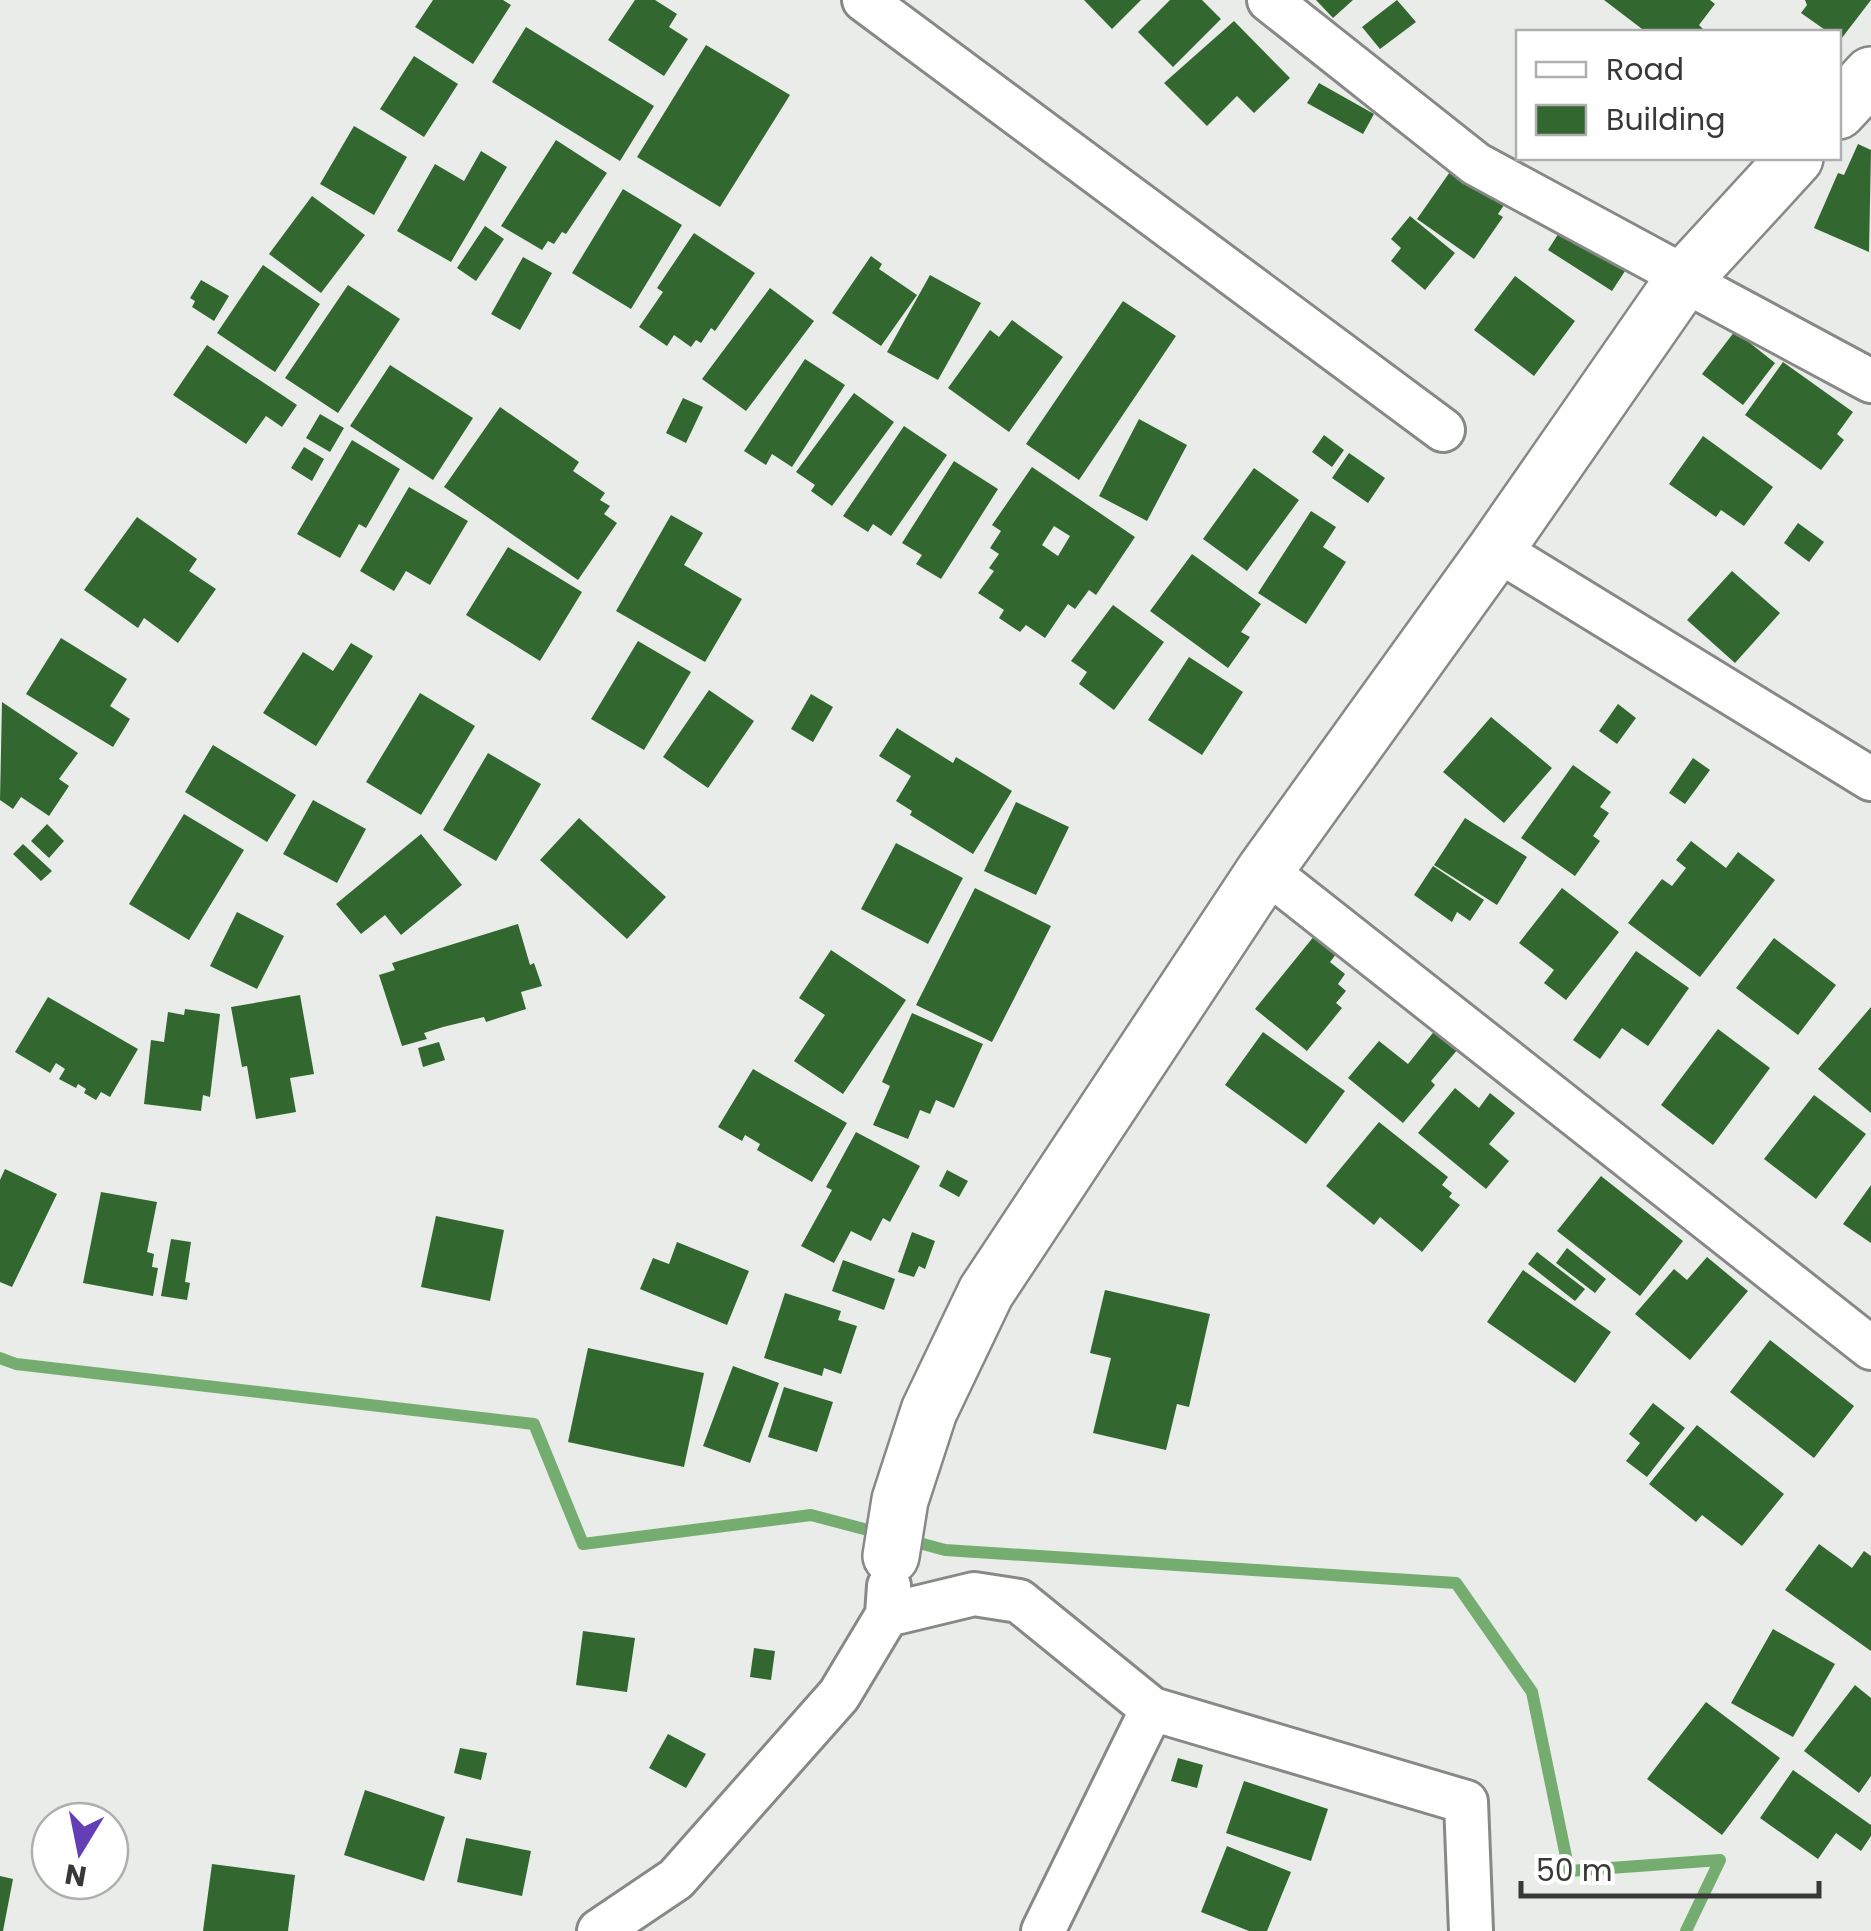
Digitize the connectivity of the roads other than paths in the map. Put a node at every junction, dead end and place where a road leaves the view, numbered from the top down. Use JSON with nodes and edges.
{"nodes":[{"id":1,"x":864,"y":0,"type":"edge"},
{"id":2,"x":1269,"y":0,"type":"edge"},
{"id":3,"x":1871,"y":75,"type":"edge"},
{"id":4,"x":1841,"y":107,"type":"edge"},
{"id":5,"x":1793,"y":160,"type":"edge"},
{"id":6,"x":1684,"y":279,"type":"junction"},
{"id":7,"x":1871,"y":381,"type":"edge"},
{"id":8,"x":1443,"y":430,"type":"dead end"},
{"id":9,"x":1496,"y":549,"type":"junction"},
{"id":10,"x":1871,"y":779,"type":"edge"},
{"id":11,"x":1266,"y":870,"type":"junction"},
{"id":12,"x":1871,"y":1348,"type":"edge"},
{"id":13,"x":891,"y":1556,"type":"joint"},
{"id":14,"x":887,"y":1615,"type":"junction"},
{"id":15,"x":1152,"y":1709,"type":"junction"},
{"id":16,"x":600,"y":1931,"type":"edge"},
{"id":17,"x":1044,"y":1931,"type":"edge"},
{"id":18,"x":1471,"y":1931,"type":"edge"}],
"edges":[{"from":1,"to":8,"type":"street"},
{"from":2,"to":6,"type":"street"},
{"from":3,"to":4,"type":"street"},
{"from":5,"to":6,"type":"street"},
{"from":6,"to":7,"type":"street"},
{"from":6,"to":9,"type":"street"},
{"from":9,"to":10,"type":"street"},
{"from":9,"to":11,"type":"street"},
{"from":11,"to":12,"type":"street"},
{"from":11,"to":13,"type":"street"},
{"from":13,"to":14,"type":"street"},
{"from":14,"to":15,"type":"street"},
{"from":14,"to":16,"type":"street"},
{"from":15,"to":17,"type":"street"},
{"from":15,"to":18,"type":"street"}]}
